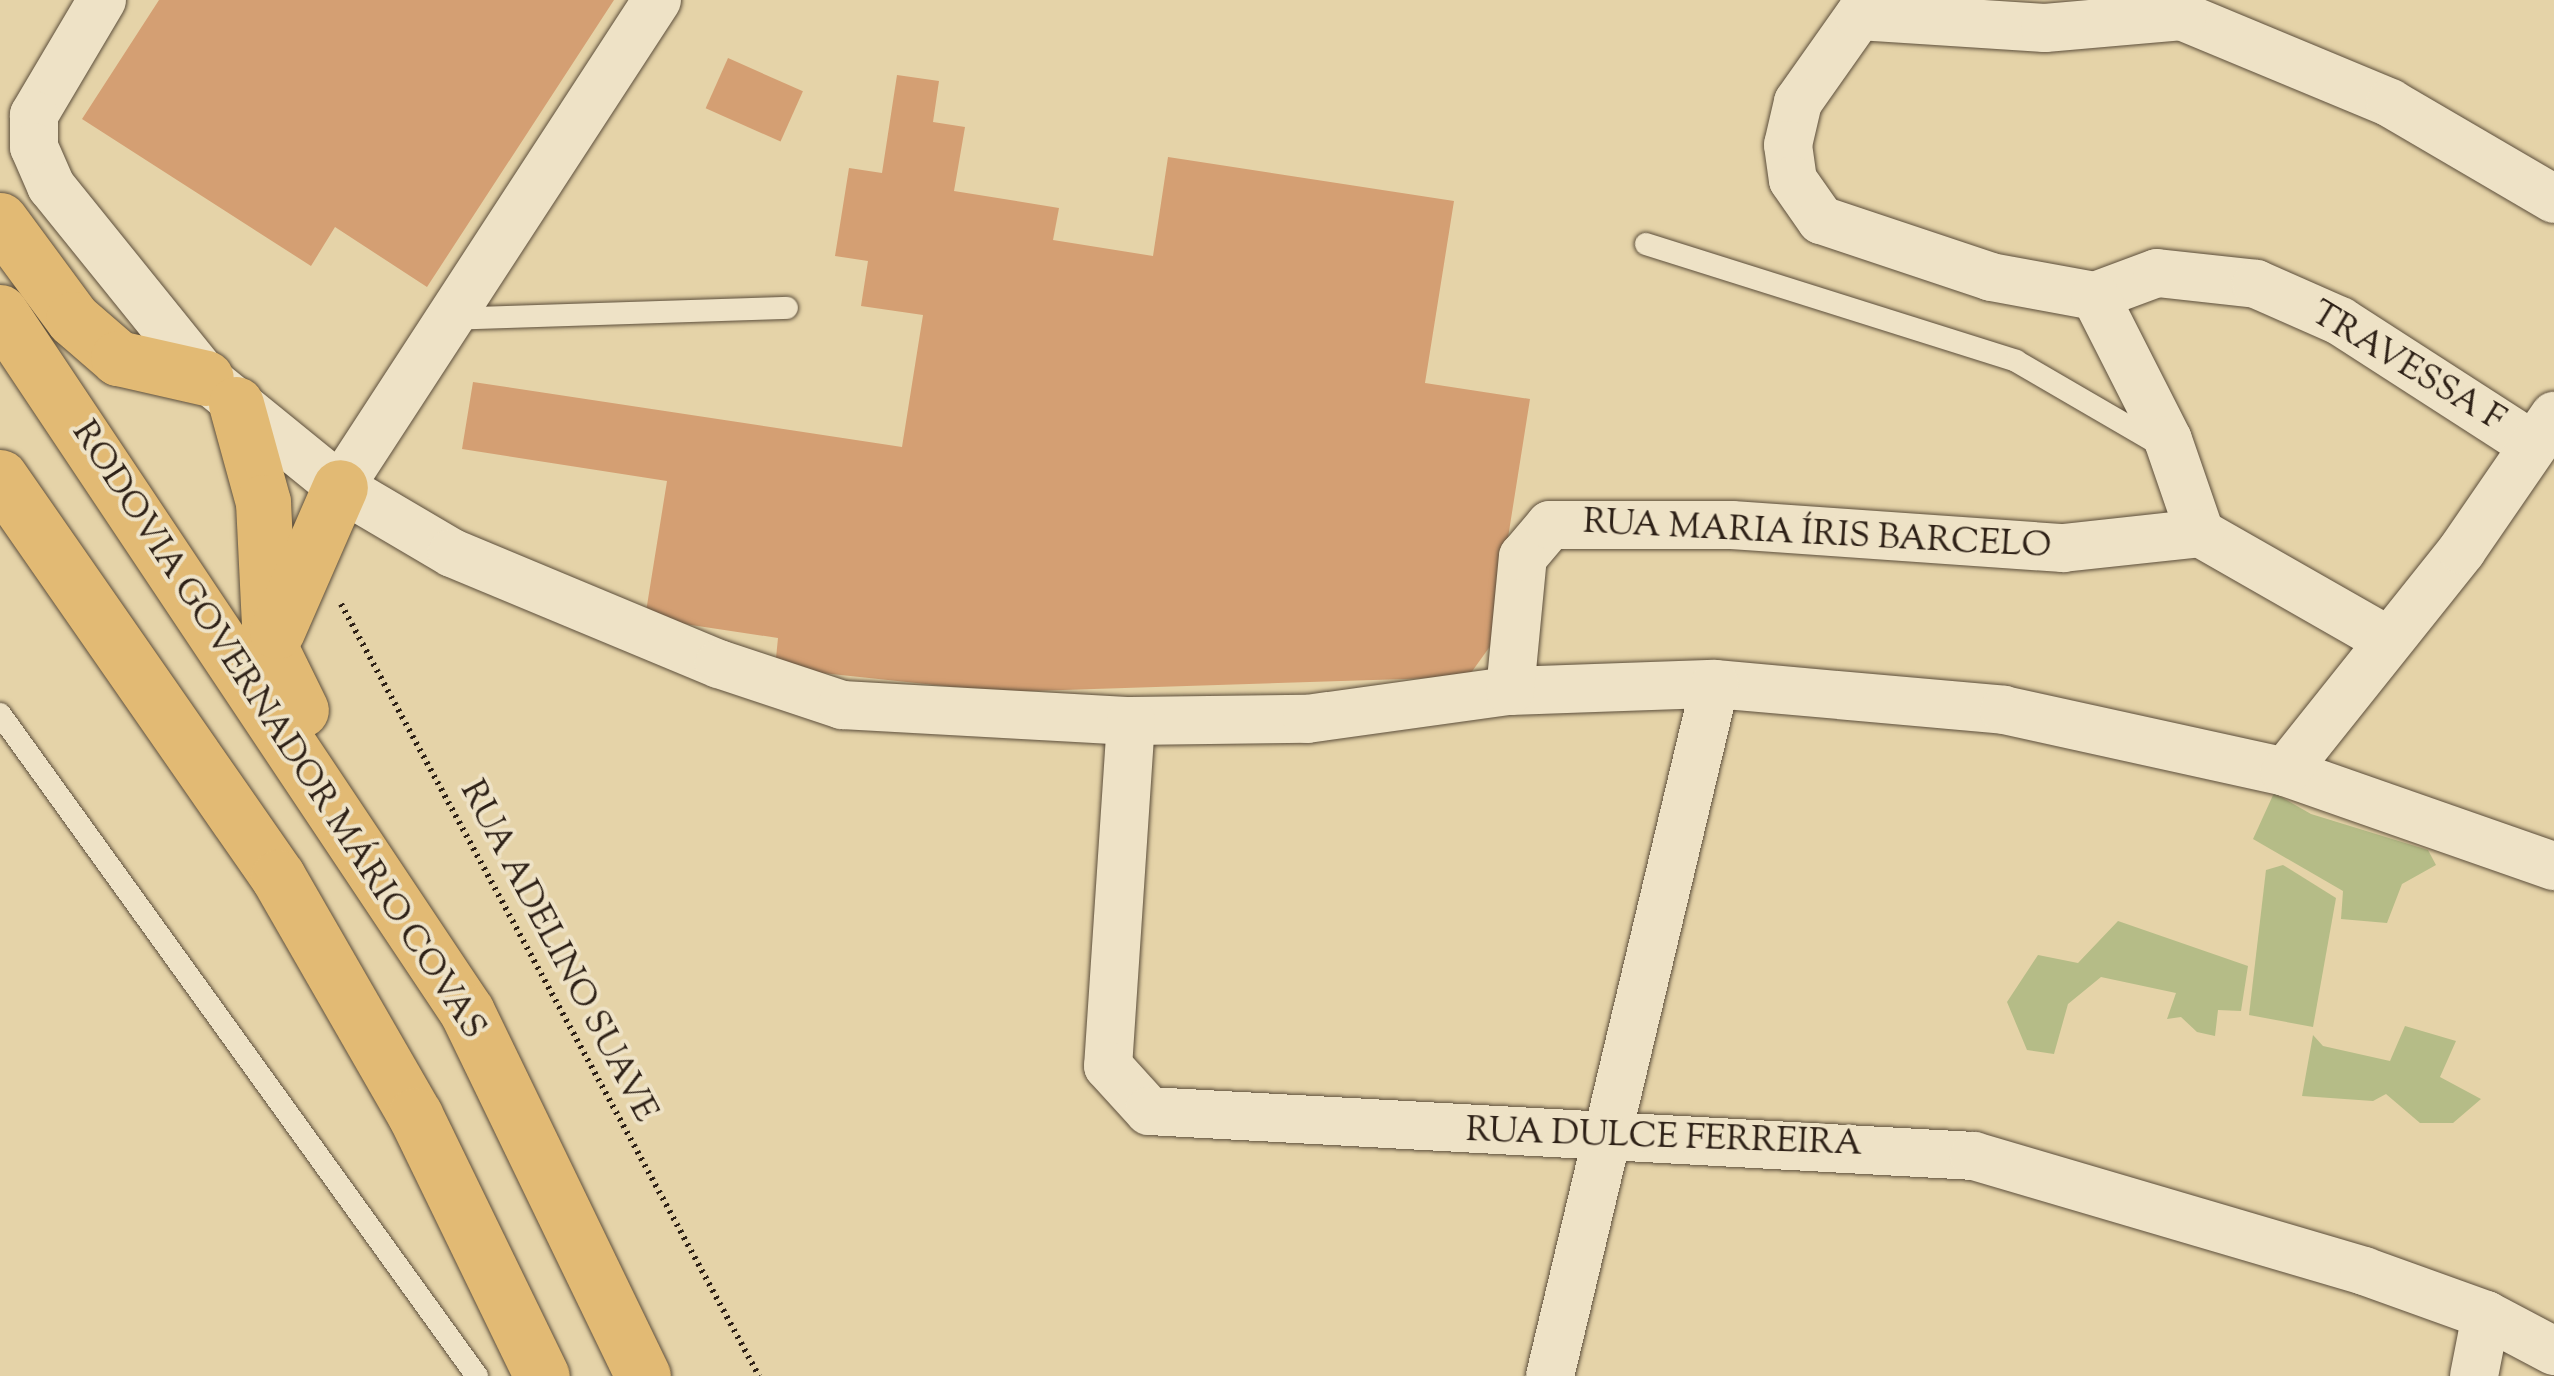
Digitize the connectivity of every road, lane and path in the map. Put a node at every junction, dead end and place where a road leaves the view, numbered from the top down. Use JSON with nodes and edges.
{"nodes":[{"id":1,"x":102,"y":0,"type":"edge"},
{"id":2,"x":656,"y":0,"type":"edge"},
{"id":3,"x":1864,"y":8,"type":"edge"},
{"id":4,"x":2164,"y":8,"type":"edge"},
{"id":5,"x":2554,"y":199,"type":"edge"},
{"id":6,"x":0,"y":220,"type":"edge"},
{"id":7,"x":1646,"y":244,"type":"dead end"},
{"id":8,"x":2094,"y":296,"type":"junction"},
{"id":9,"x":787,"y":308,"type":"dead end"},
{"id":10,"x":0,"y":312,"type":"edge"},
{"id":11,"x":449,"y":319,"type":"junction"},
{"id":12,"x":221,"y":391,"type":"junction"},
{"id":13,"x":2542,"y":430,"type":"edge"},
{"id":14,"x":2173,"y":453,"type":"junction"},
{"id":15,"x":340,"y":487,"type":"junction"},
{"id":16,"x":10,"y":499,"type":"edge"},
{"id":17,"x":2200,"y":534,"type":"junction"},
{"id":18,"x":312,"y":550,"type":"junction"},
{"id":19,"x":2384,"y":638,"type":"junction"},
{"id":20,"x":270,"y":647,"type":"junction"},
{"id":21,"x":1715,"y":684,"type":"junction"},
{"id":22,"x":1510,"y":691,"type":"junction"},
{"id":23,"x":0,"y":714,"type":"edge"},
{"id":24,"x":1131,"y":721,"type":"junction"},
{"id":25,"x":2285,"y":772,"type":"junction"},
{"id":26,"x":334,"y":810,"type":"junction"},
{"id":27,"x":2554,"y":866,"type":"edge"},
{"id":28,"x":1609,"y":1139,"type":"junction"},
{"id":29,"x":2486,"y":1315,"type":"junction"},
{"id":30,"x":2554,"y":1350,"type":"edge"},
{"id":31,"x":477,"y":1376,"type":"edge"},
{"id":32,"x":542,"y":1376,"type":"edge"},
{"id":33,"x":643,"y":1376,"type":"edge"},
{"id":34,"x":759,"y":1376,"type":"edge"},
{"id":35,"x":1550,"y":1376,"type":"edge"},
{"id":36,"x":2474,"y":1376,"type":"edge"}],
"edges":[{"from":1,"to":12,"type":"street"},
{"from":2,"to":11,"type":"street"},
{"from":3,"to":4,"type":"street"},
{"from":3,"to":8,"type":"street"},
{"from":4,"to":5,"type":"street"},
{"from":6,"to":12,"type":"highway"},
{"from":7,"to":14,"type":"lane"},
{"from":8,"to":13,"type":"street","name":"TRAVESSA F"},
{"from":8,"to":14,"type":"street"},
{"from":9,"to":11,"type":"lane"},
{"from":10,"to":26,"type":"highway","name":"RODOVIA GOVERNADOR MÁRIO COVAS"},
{"from":11,"to":15,"type":"street"},
{"from":12,"to":15,"type":"street"},
{"from":12,"to":20,"type":"highway"},
{"from":13,"to":19,"type":"street"},
{"from":14,"to":17,"type":"street"},
{"from":15,"to":18,"type":"highway"},
{"from":15,"to":24,"type":"street"},
{"from":16,"to":32,"type":"highway"},
{"from":17,"to":19,"type":"street"},
{"from":17,"to":22,"type":"street","name":"RUA MARIA ÍRIS BARCELO"},
{"from":18,"to":20,"type":"highway"},
{"from":18,"to":34,"type":"path","name":"RUA ADELINO SUAVE"},
{"from":19,"to":25,"type":"street"},
{"from":20,"to":26,"type":"highway"},
{"from":21,"to":22,"type":"street"},
{"from":21,"to":25,"type":"street"},
{"from":21,"to":28,"type":"street"},
{"from":22,"to":24,"type":"street"},
{"from":23,"to":31,"type":"lane"},
{"from":24,"to":28,"type":"street","name":"RUA DULCE FERREIRA"},
{"from":25,"to":27,"type":"street"},
{"from":26,"to":33,"type":"highway","name":"RODOVIA GOVERNADOR MÁRIO COVAS"},
{"from":28,"to":29,"type":"street","name":"RUA DULCE FERREIRA"},
{"from":28,"to":35,"type":"street"},
{"from":29,"to":30,"type":"street","name":"RUA DULCE FERREIRA"},
{"from":29,"to":36,"type":"street"}]}
